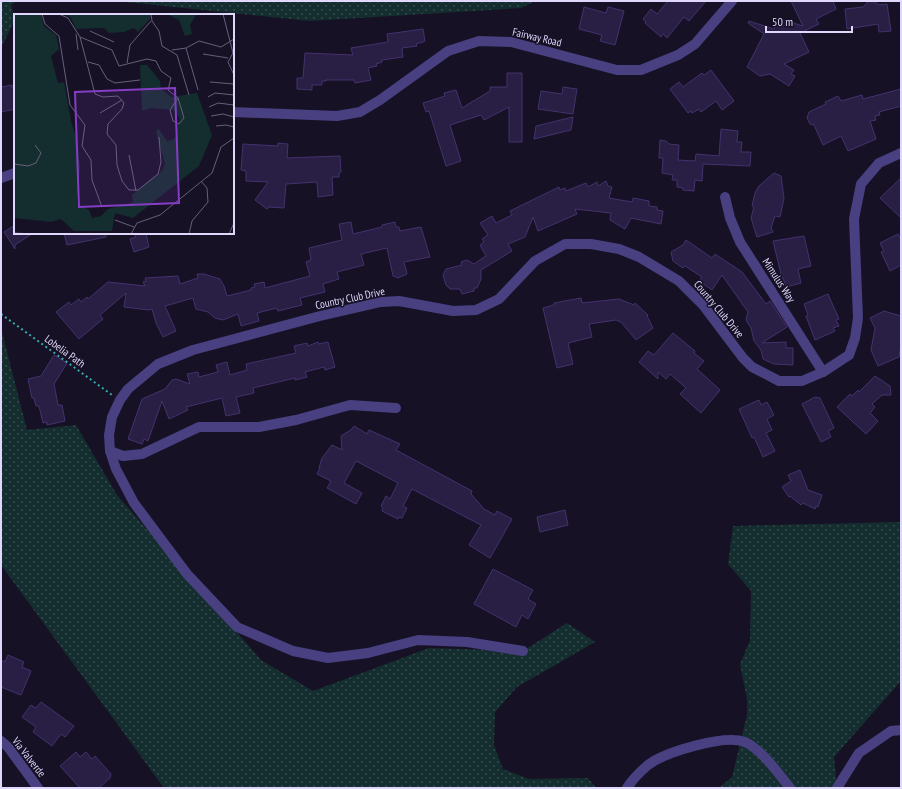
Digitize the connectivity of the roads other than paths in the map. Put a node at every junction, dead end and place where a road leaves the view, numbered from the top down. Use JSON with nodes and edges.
{"nodes":[{"id":1,"x":732,"y":1,"type":"edge"},
{"id":2,"x":234,"y":112,"type":"edge"},
{"id":3,"x":901,"y":153,"type":"edge"},
{"id":4,"x":14,"y":173,"type":"edge"},
{"id":5,"x":1,"y":178,"type":"edge"},
{"id":6,"x":725,"y":197,"type":"dead end"},
{"id":7,"x":823,"y":372,"type":"junction"},
{"id":8,"x":396,"y":408,"type":"dead end"},
{"id":9,"x":110,"y":451,"type":"junction"},
{"id":10,"x":523,"y":651,"type":"dead end"},
{"id":11,"x":901,"y":730,"type":"edge"},
{"id":12,"x":1,"y":741,"type":"edge"},
{"id":13,"x":38,"y":788,"type":"edge"},
{"id":14,"x":628,"y":788,"type":"edge"},
{"id":15,"x":790,"y":788,"type":"edge"},
{"id":16,"x":837,"y":788,"type":"edge"}],
"edges":[{"from":1,"to":2,"type":"street","name":"Fairway Road"},
{"from":3,"to":7,"type":"street","name":"Country Club Drive"},
{"from":4,"to":5,"type":"street"},
{"from":6,"to":7,"type":"street","name":"Mimulus Way"},
{"from":7,"to":9,"type":"street","name":"Country Club Drive"},
{"from":8,"to":9,"type":"street"},
{"from":9,"to":10,"type":"street","name":"Country Club Drive"},
{"from":11,"to":16,"type":"street"},
{"from":12,"to":13,"type":"street","name":"Via Valverde"},
{"from":14,"to":15,"type":"street"}]}
